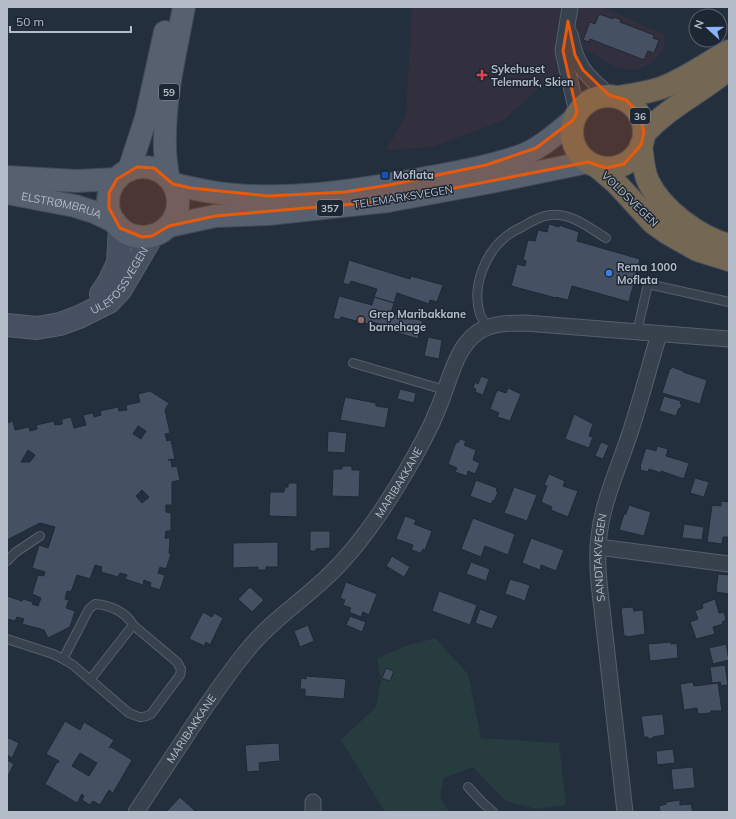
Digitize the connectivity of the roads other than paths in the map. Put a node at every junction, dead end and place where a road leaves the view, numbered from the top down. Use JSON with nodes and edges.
{"nodes":[{"id":1,"x":171,"y":7,"type":"edge"},
{"id":2,"x":184,"y":7,"type":"edge"},
{"id":3,"x":569,"y":14,"type":"edge"},
{"id":4,"x":729,"y":51,"type":"edge"},
{"id":5,"x":729,"y":69,"type":"edge"},
{"id":6,"x":613,"y":96,"type":"junction"},
{"id":7,"x":575,"y":116,"type":"junction"},
{"id":8,"x":642,"y":139,"type":"junction"},
{"id":9,"x":592,"y":164,"type":"junction"},
{"id":10,"x":123,"y":174,"type":"junction"},
{"id":11,"x":7,"y":177,"type":"edge"},
{"id":12,"x":171,"y":180,"type":"junction"},
{"id":13,"x":7,"y":193,"type":"edge"},
{"id":14,"x":117,"y":225,"type":"junction"},
{"id":15,"x":160,"y":231,"type":"junction"},
{"id":16,"x":606,"y":238,"type":"dead end"},
{"id":17,"x":729,"y":245,"type":"edge"},
{"id":18,"x":729,"y":260,"type":"edge"},
{"id":19,"x":729,"y":302,"type":"edge"},
{"id":20,"x":79,"y":316,"type":"junction"},
{"id":21,"x":7,"y":326,"type":"edge"},
{"id":22,"x":487,"y":328,"type":"junction"},
{"id":23,"x":637,"y":332,"type":"junction"},
{"id":24,"x":658,"y":334,"type":"junction"},
{"id":25,"x":729,"y":339,"type":"edge"},
{"id":26,"x":353,"y":363,"type":"dead end"},
{"id":27,"x":445,"y":390,"type":"junction"},
{"id":28,"x":40,"y":536,"type":"dead end"},
{"id":29,"x":598,"y":547,"type":"junction"},
{"id":30,"x":7,"y":561,"type":"edge"},
{"id":31,"x":729,"y":564,"type":"edge"},
{"id":32,"x":133,"y":625,"type":"junction"},
{"id":33,"x":7,"y":639,"type":"edge"},
{"id":34,"x":63,"y":659,"type":"junction"},
{"id":35,"x":90,"y":680,"type":"junction"},
{"id":36,"x":468,"y":787,"type":"dead end"},
{"id":37,"x":136,"y":812,"type":"edge"},
{"id":38,"x":493,"y":812,"type":"edge"},
{"id":39,"x":624,"y":812,"type":"edge"}],
"edges":[{"from":1,"to":10,"type":"main road","number":"59"},
{"from":2,"to":12,"type":"main road","number":"59"},
{"from":3,"to":6,"type":"street"},
{"from":3,"to":7,"type":"street"},
{"from":4,"to":6,"type":"highway","number":"36"},
{"from":5,"to":8,"type":"highway","number":"36"},
{"from":6,"to":7,"type":"highway","number":"36"},
{"from":6,"to":8,"type":"highway","number":"36"},
{"from":7,"to":9,"type":"highway"},
{"from":7,"to":12,"type":"main road","name":"TELEMARKSVEGEN","number":"357"},
{"from":8,"to":9,"type":"highway","number":"36"},
{"from":8,"to":17,"type":"highway","name":"VOLDSVEGEN","number":"36"},
{"from":9,"to":15,"type":"main road","name":"TELEMARKSVEGEN","number":"357"},
{"from":9,"to":18,"type":"highway","name":"VOLDSVEGEN"},
{"from":10,"to":11,"type":"main road","name":"ELSTRØMBRUA","number":"357"},
{"from":10,"to":12,"type":"main road","number":"357"},
{"from":10,"to":14,"type":"main road"},
{"from":12,"to":15,"type":"main road"},
{"from":13,"to":14,"type":"main road","name":"ELSTRØMBRUA","number":"357"},
{"from":14,"to":15,"type":"main road","number":"357"},
{"from":14,"to":20,"type":"street","name":"ULEFOSSVEGEN"},
{"from":15,"to":20,"type":"street","name":"ULEFOSSVEGEN"},
{"from":16,"to":22,"type":"lane"},
{"from":19,"to":23,"type":"lane"},
{"from":20,"to":21,"type":"street","name":"ULEFOSSVEGEN"},
{"from":22,"to":23,"type":"street","name":"MARIBAKKANE"},
{"from":22,"to":27,"type":"street","name":"MARIBAKKANE"},
{"from":23,"to":24,"type":"street","name":"MARIBAKKANE"},
{"from":24,"to":25,"type":"street","name":"MARIBAKKANE"},
{"from":24,"to":29,"type":"street","name":"SANDTAKVEGEN"},
{"from":26,"to":27,"type":"lane"},
{"from":27,"to":37,"type":"street","name":"MARIBAKKANE"},
{"from":28,"to":30,"type":"lane"},
{"from":29,"to":31,"type":"street"},
{"from":29,"to":39,"type":"street","name":"SANDTAKVEGEN"},
{"from":32,"to":34,"type":"lane"},
{"from":32,"to":35,"type":"lane"},
{"from":32,"to":35,"type":"lane"},
{"from":33,"to":34,"type":"lane"},
{"from":34,"to":35,"type":"lane"},
{"from":36,"to":38,"type":"lane"}]}
